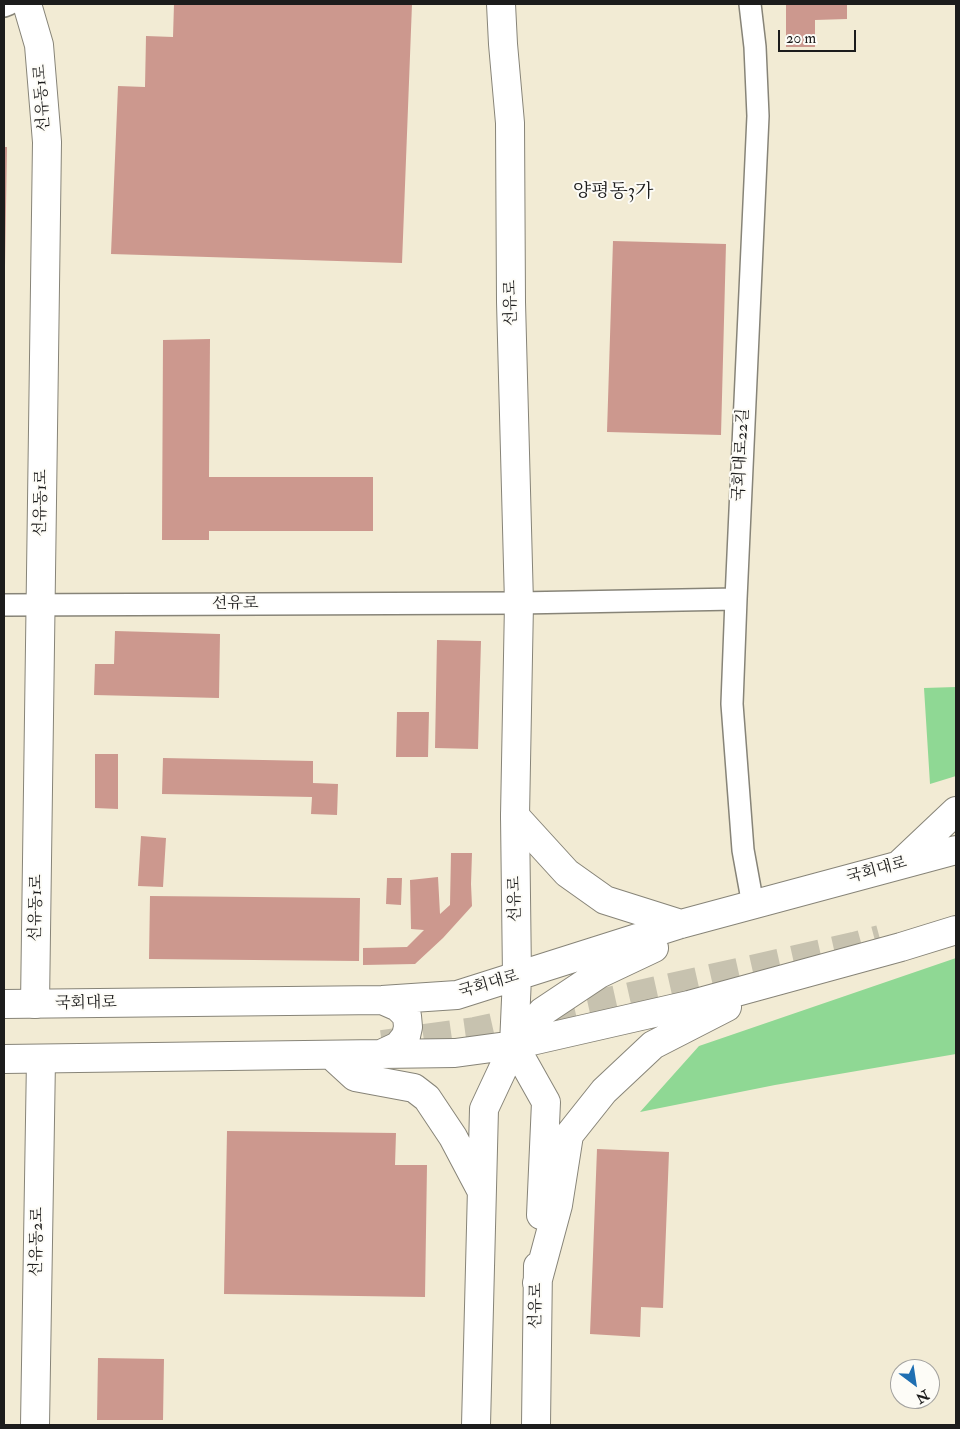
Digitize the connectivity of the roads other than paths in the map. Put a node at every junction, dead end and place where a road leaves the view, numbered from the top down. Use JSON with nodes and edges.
{"nodes":[{"id":1,"x":9,"y":4,"type":"edge"},
{"id":2,"x":27,"y":4,"type":"edge"},
{"id":3,"x":501,"y":4,"type":"edge"},
{"id":4,"x":750,"y":4,"type":"edge"},
{"id":5,"x":4,"y":6,"type":"edge"},
{"id":6,"x":736,"y":599,"type":"junction"},
{"id":7,"x":519,"y":603,"type":"junction"},
{"id":8,"x":4,"y":605,"type":"edge"},
{"id":9,"x":41,"y":606,"type":"junction"},
{"id":10,"x":956,"y":811,"type":"edge"},
{"id":11,"x":515,"y":816,"type":"junction"},
{"id":12,"x":956,"y":850,"type":"edge"},
{"id":13,"x":898,"y":866,"type":"junction"},
{"id":14,"x":742,"y":908,"type":"junction"},
{"id":15,"x":681,"y":924,"type":"junction"},
{"id":16,"x":956,"y":930,"type":"edge"},
{"id":17,"x":517,"y":977,"type":"junction"},
{"id":18,"x":778,"y":981,"type":"junction"},
{"id":19,"x":382,"y":1000,"type":"junction"},
{"id":20,"x":4,"y":1004,"type":"edge"},
{"id":21,"x":36,"y":1004,"type":"junction"},
{"id":22,"x":514,"y":1046,"type":"junction"},
{"id":23,"x":384,"y":1053,"type":"junction"},
{"id":24,"x":331,"y":1055,"type":"junction"},
{"id":25,"x":4,"y":1059,"type":"edge"},
{"id":26,"x":40,"y":1059,"type":"junction"},
{"id":27,"x":482,"y":1193,"type":"junction"},
{"id":28,"x":537,"y":1283,"type":"junction"},
{"id":29,"x":35,"y":1425,"type":"edge"},
{"id":30,"x":476,"y":1425,"type":"edge"},
{"id":31,"x":536,"y":1425,"type":"edge"}],
"edges":[{"from":1,"to":5,"type":"street"},
{"from":2,"to":9,"type":"main road","name":"선유동1로"},
{"from":3,"to":7,"type":"main road","name":"선유로"},
{"from":4,"to":6,"type":"street","name":"국회대로22길"},
{"from":6,"to":7,"type":"street"},
{"from":6,"to":14,"type":"street","name":"국회대로22길"},
{"from":7,"to":9,"type":"street","name":"선유로"},
{"from":7,"to":11,"type":"main road","name":"선유로"},
{"from":8,"to":9,"type":"street","name":"선유로"},
{"from":9,"to":21,"type":"main road","name":"선유동1로"},
{"from":10,"to":13,"type":"main road"},
{"from":11,"to":15,"type":"main road"},
{"from":11,"to":17,"type":"main road","name":"선유로"},
{"from":12,"to":13,"type":"main road","name":"국회대로"},
{"from":13,"to":14,"type":"main road","name":"국회대로"},
{"from":14,"to":15,"type":"main road","name":"국회대로"},
{"from":14,"to":22,"type":"main road"},
{"from":15,"to":17,"type":"main road","name":"국회대로"},
{"from":16,"to":18,"type":"main road"},
{"from":17,"to":19,"type":"main road","name":"국회대로"},
{"from":17,"to":22,"type":"main road","name":"선유로"},
{"from":18,"to":22,"type":"main road"},
{"from":18,"to":28,"type":"main road"},
{"from":19,"to":21,"type":"main road","name":"국회대로"},
{"from":19,"to":23,"type":"main road"},
{"from":20,"to":21,"type":"main road","name":"국회대로"},
{"from":22,"to":23,"type":"main road"},
{"from":22,"to":27,"type":"main road","name":"선유로"},
{"from":22,"to":28,"type":"main road","name":"선유로"},
{"from":23,"to":24,"type":"main road"},
{"from":24,"to":26,"type":"main road"},
{"from":24,"to":27,"type":"main road"},
{"from":25,"to":26,"type":"main road"},
{"from":26,"to":29,"type":"main road","name":"선유동2로"},
{"from":27,"to":30,"type":"main road","name":"선유로"},
{"from":28,"to":31,"type":"main road","name":"선유로"}]}
